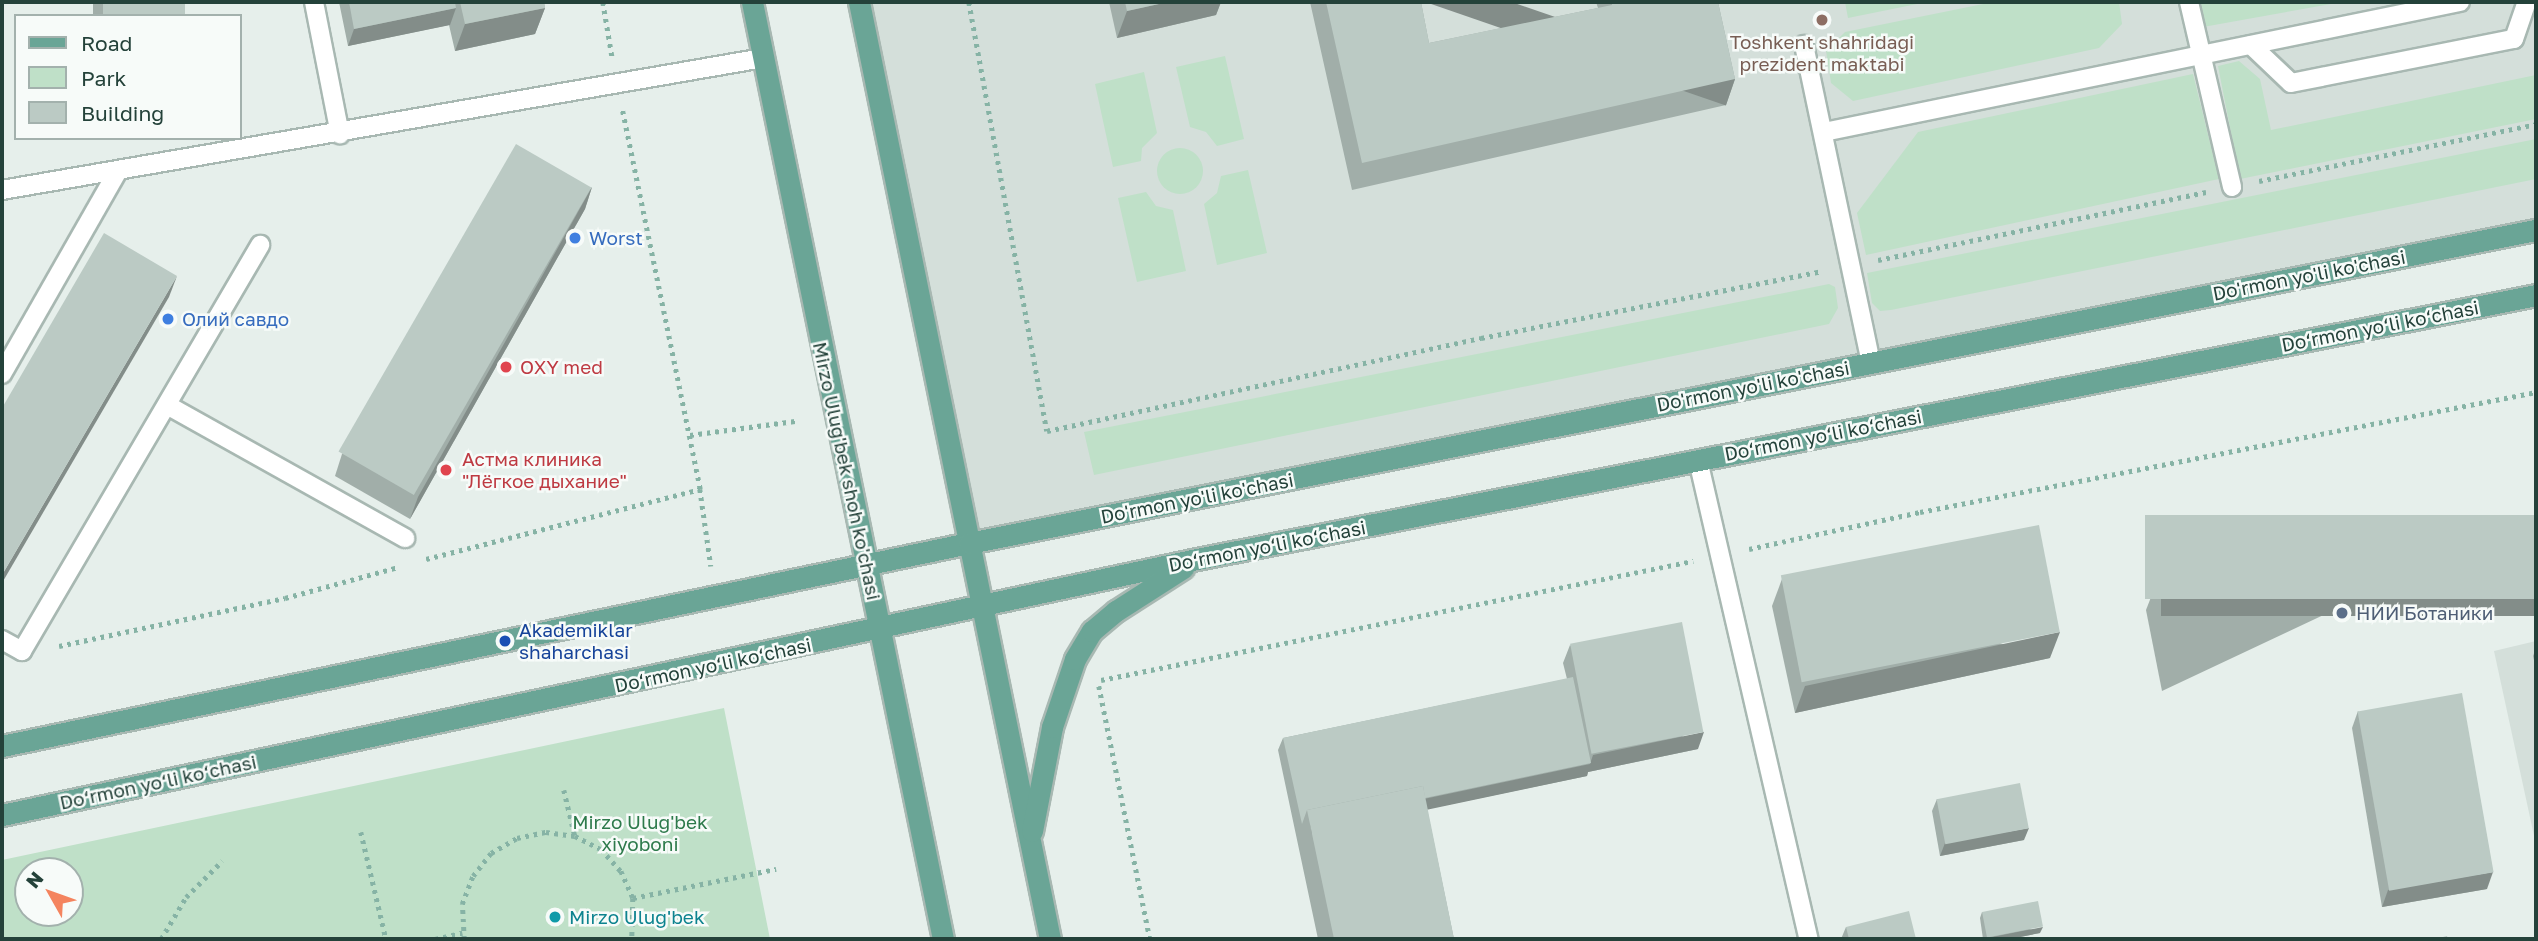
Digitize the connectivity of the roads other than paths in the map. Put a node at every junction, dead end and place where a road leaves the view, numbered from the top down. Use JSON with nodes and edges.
{"nodes":[{"id":1,"x":314,"y":2,"type":"edge"},
{"id":2,"x":752,"y":2,"type":"edge"},
{"id":3,"x":859,"y":2,"type":"edge"},
{"id":4,"x":2189,"y":2,"type":"edge"},
{"id":5,"x":2460,"y":2,"type":"edge"},
{"id":6,"x":2527,"y":2,"type":"edge"},
{"id":7,"x":1804,"y":45,"type":"dead end"},
{"id":8,"x":2251,"y":45,"type":"junction"},
{"id":9,"x":2202,"y":54,"type":"junction"},
{"id":10,"x":763,"y":58,"type":"junction"},
{"id":11,"x":1824,"y":132,"type":"junction"},
{"id":12,"x":340,"y":134,"type":"junction"},
{"id":13,"x":118,"y":171,"type":"junction"},
{"id":14,"x":2232,"y":187,"type":"road end"},
{"id":15,"x":2,"y":190,"type":"edge"},
{"id":16,"x":2536,"y":230,"type":"edge"},
{"id":17,"x":260,"y":245,"type":"dead end"},
{"id":18,"x":2536,"y":295,"type":"edge"},
{"id":19,"x":1871,"y":363,"type":"junction"},
{"id":20,"x":2,"y":374,"type":"edge"},
{"id":21,"x":167,"y":405,"type":"junction"},
{"id":22,"x":1698,"y":460,"type":"junction"},
{"id":23,"x":405,"y":538,"type":"dead end"},
{"id":24,"x":970,"y":543,"type":"junction"},
{"id":25,"x":1197,"y":559,"type":"junction"},
{"id":26,"x":867,"y":566,"type":"junction"},
{"id":27,"x":982,"y":607,"type":"junction"},
{"id":28,"x":880,"y":630,"type":"junction"},
{"id":29,"x":2,"y":640,"type":"edge"},
{"id":30,"x":2,"y":746,"type":"edge"},
{"id":31,"x":2,"y":815,"type":"edge"},
{"id":32,"x":1030,"y":842,"type":"junction"},
{"id":33,"x":943,"y":939,"type":"edge"},
{"id":34,"x":1050,"y":939,"type":"edge"},
{"id":35,"x":1809,"y":939,"type":"edge"}],
"edges":[{"from":1,"to":12,"type":"lane"},
{"from":2,"to":10,"type":"main road","name":"Mirzo Ulug'bek shoh ko'chasi"},
{"from":3,"to":24,"type":"main road"},
{"from":4,"to":9,"type":"lane"},
{"from":5,"to":8,"type":"lane"},
{"from":6,"to":8,"type":"lane"},
{"from":7,"to":11,"type":"lane"},
{"from":8,"to":9,"type":"lane"},
{"from":9,"to":11,"type":"lane"},
{"from":9,"to":14,"type":"lane"},
{"from":10,"to":12,"type":"lane"},
{"from":10,"to":26,"type":"main road","name":"Mirzo Ulug'bek shoh ko'chasi"},
{"from":11,"to":19,"type":"lane"},
{"from":12,"to":13,"type":"lane"},
{"from":13,"to":15,"type":"lane"},
{"from":13,"to":20,"type":"lane"},
{"from":16,"to":19,"type":"main road","name":"Do'rmon yo'li ko'chasi"},
{"from":17,"to":21,"type":"lane"},
{"from":18,"to":22,"type":"main road","name":"Do‘rmon yo‘li ko‘chasi"},
{"from":19,"to":24,"type":"main road","name":"Do'rmon yo'li ko'chasi"},
{"from":21,"to":23,"type":"lane"},
{"from":21,"to":29,"type":"lane"},
{"from":22,"to":25,"type":"main road","name":"Do‘rmon yo‘li ko‘chasi"},
{"from":22,"to":35,"type":"lane"},
{"from":24,"to":26,"type":"main road"},
{"from":24,"to":27,"type":"main road"},
{"from":25,"to":27,"type":"main road","name":"Do‘rmon yo‘li ko‘chasi"},
{"from":25,"to":32,"type":"main road"},
{"from":26,"to":28,"type":"main road","name":"Mirzo Ulug'bek shoh ko'chasi"},
{"from":26,"to":30,"type":"main road"},
{"from":27,"to":28,"type":"main road","name":"Do‘rmon yo‘li ko‘chasi"},
{"from":27,"to":32,"type":"main road"},
{"from":28,"to":31,"type":"main road","name":"Do‘rmon yo‘li ko‘chasi"},
{"from":28,"to":33,"type":"main road","name":"Mirzo Ulug'bek shoh ko'chasi"},
{"from":32,"to":34,"type":"main road"}]}
